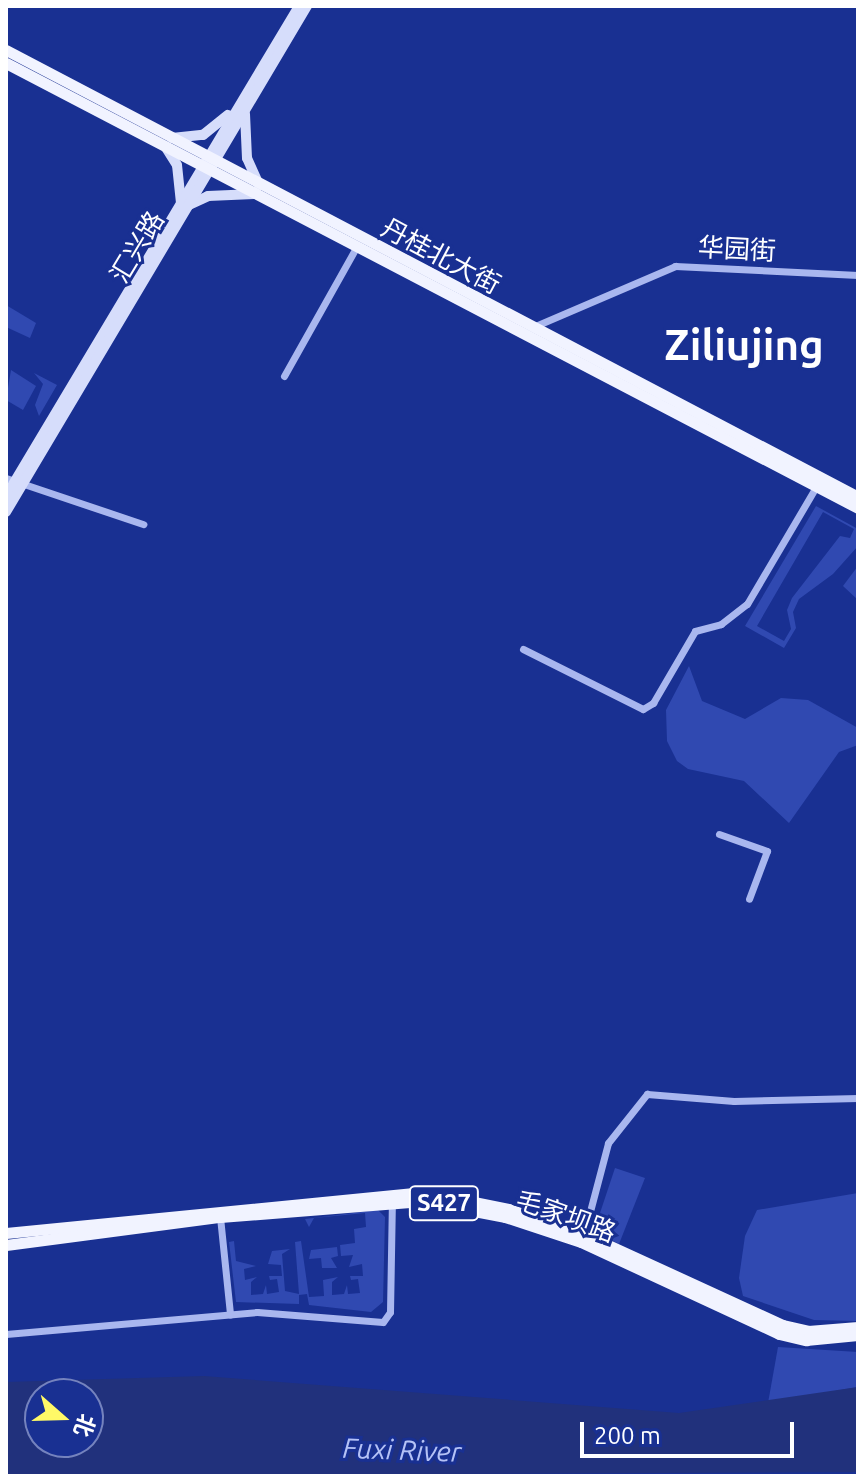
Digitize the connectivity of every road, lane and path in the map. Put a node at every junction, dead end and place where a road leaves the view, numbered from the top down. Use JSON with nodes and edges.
{"nodes":[{"id":1,"x":299,"y":6,"type":"edge"},
{"id":2,"x":307,"y":6,"type":"edge"},
{"id":3,"x":6,"y":50,"type":"edge"},
{"id":4,"x":6,"y":63,"type":"edge"},
{"id":5,"x":247,"y":100,"type":"junction"},
{"id":6,"x":167,"y":141,"type":"junction"},
{"id":7,"x":209,"y":163,"type":"junction"},
{"id":8,"x":259,"y":189,"type":"junction"},
{"id":9,"x":184,"y":205,"type":"junction"},
{"id":10,"x":357,"y":246,"type":"junction"},
{"id":11,"x":858,"y":275,"type":"edge"},
{"id":12,"x":531,"y":328,"type":"junction"},
{"id":13,"x":284,"y":376,"type":"dead end"},
{"id":14,"x":13,"y":482,"type":"edge"},
{"id":15,"x":816,"y":487,"type":"junction"},
{"id":16,"x":6,"y":496,"type":"edge"},
{"id":17,"x":858,"y":497,"type":"edge"},
{"id":18,"x":858,"y":508,"type":"edge"},
{"id":19,"x":6,"y":512,"type":"edge"},
{"id":20,"x":143,"y":524,"type":"dead end"},
{"id":21,"x":523,"y":649,"type":"dead end"},
{"id":22,"x":719,"y":834,"type":"dead end"},
{"id":23,"x":749,"y":899,"type":"dead end"},
{"id":24,"x":858,"y":1098,"type":"edge"},
{"id":25,"x":392,"y":1201,"type":"junction"},
{"id":26,"x":220,"y":1217,"type":"junction"},
{"id":27,"x":6,"y":1233,"type":"edge"},
{"id":28,"x":584,"y":1234,"type":"junction"},
{"id":29,"x":6,"y":1245,"type":"edge"},
{"id":30,"x":230,"y":1314,"type":"junction"},
{"id":31,"x":858,"y":1327,"type":"edge"},
{"id":32,"x":6,"y":1334,"type":"edge"},
{"id":33,"x":858,"y":1335,"type":"edge"}],
"edges":[{"from":1,"to":5,"type":"main road"},
{"from":2,"to":5,"type":"main road"},
{"from":3,"to":6,"type":"main road","name":"丹桂北大街"},
{"from":4,"to":6,"type":"main road","name":"丹桂北大街"},
{"from":5,"to":6,"type":"main road"},
{"from":5,"to":7,"type":"main road"},
{"from":5,"to":8,"type":"main road"},
{"from":6,"to":7,"type":"main road","name":"丹桂北大街"},
{"from":6,"to":9,"type":"main road"},
{"from":7,"to":8,"type":"main road","name":"丹桂北大街"},
{"from":7,"to":9,"type":"main road","name":"汇兴路"},
{"from":8,"to":9,"type":"main road"},
{"from":8,"to":10,"type":"main road","name":"丹桂北大街"},
{"from":8,"to":12,"type":"main road","name":"丹桂北大街"},
{"from":9,"to":14,"type":"main road","name":"汇兴路"},
{"from":10,"to":13,"type":"street"},
{"from":10,"to":15,"type":"main road","name":"丹桂北大街"},
{"from":11,"to":12,"type":"street","name":"华园街"},
{"from":12,"to":17,"type":"main road","name":"丹桂北大街"},
{"from":14,"to":16,"type":"main road"},
{"from":14,"to":19,"type":"main road","name":"汇兴路"},
{"from":14,"to":20,"type":"street"},
{"from":15,"to":18,"type":"main road","name":"丹桂北大街"},
{"from":15,"to":21,"type":"street"},
{"from":22,"to":23,"type":"street"},
{"from":24,"to":28,"type":"street"},
{"from":25,"to":26,"type":"main road","name":"毛家坝路","number":"S427"},
{"from":25,"to":30,"type":"street"},
{"from":25,"to":33,"type":"main road","name":"毛家坝路","number":"S427"},
{"from":26,"to":29,"type":"main road","name":"毛家坝路","number":"S427"},
{"from":26,"to":30,"type":"street"},
{"from":27,"to":28,"type":"main road","name":"毛家坝路","number":"S427"},
{"from":28,"to":31,"type":"main road","name":"毛家坝路","number":"S427"},
{"from":30,"to":32,"type":"street"}]}
